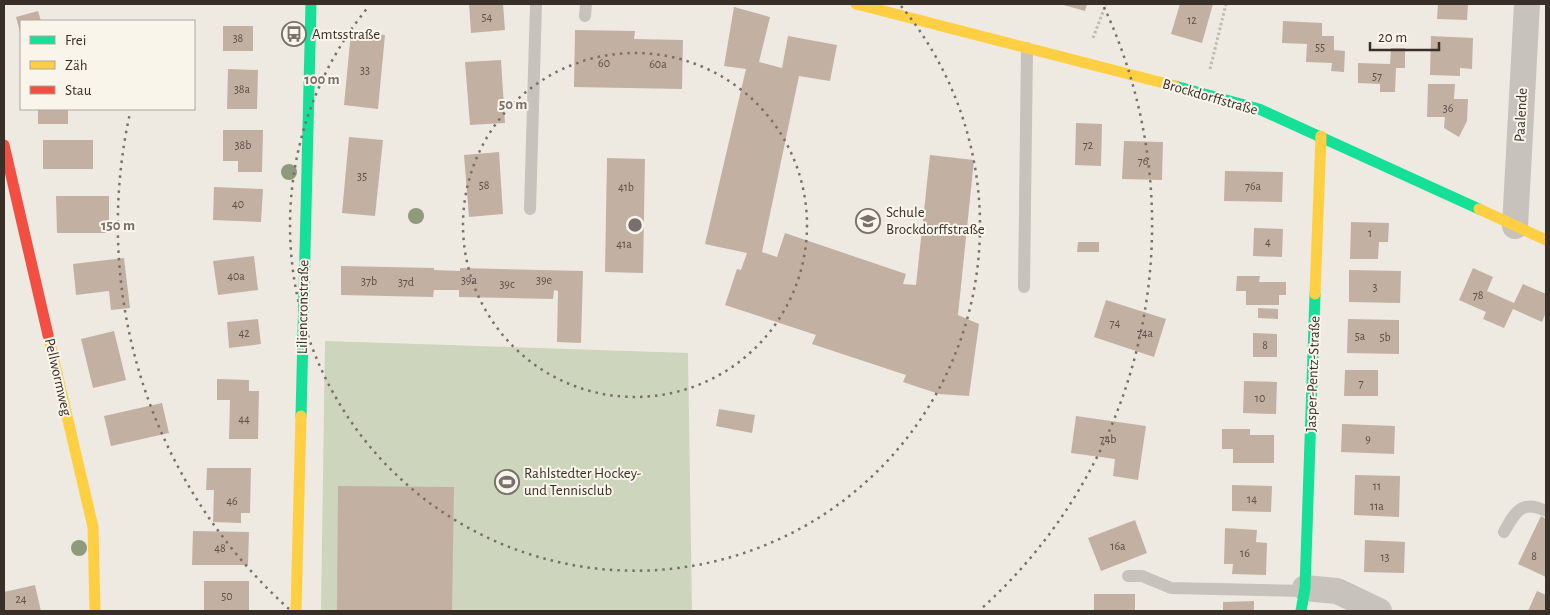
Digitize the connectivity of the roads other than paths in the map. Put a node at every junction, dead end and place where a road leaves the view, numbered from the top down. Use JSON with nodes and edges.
{"nodes":[{"id":1,"x":311,"y":4,"type":"edge"},
{"id":2,"x":536,"y":4,"type":"edge"},
{"id":3,"x":862,"y":4,"type":"edge"},
{"id":4,"x":1527,"y":4,"type":"edge"},
{"id":5,"x":1027,"y":48,"type":"junction"},
{"id":6,"x":1321,"y":136,"type":"junction"},
{"id":7,"x":4,"y":145,"type":"edge"},
{"id":8,"x":530,"y":209,"type":"dead end"},
{"id":9,"x":1515,"y":226,"type":"junction"},
{"id":10,"x":1546,"y":240,"type":"edge"},
{"id":11,"x":1024,"y":287,"type":"dead end"},
{"id":12,"x":1546,"y":511,"type":"edge"},
{"id":13,"x":1504,"y":532,"type":"dead end"},
{"id":14,"x":1128,"y":576,"type":"dead end"},
{"id":15,"x":1304,"y":597,"type":"edge"},
{"id":16,"x":95,"y":611,"type":"edge"},
{"id":17,"x":296,"y":611,"type":"edge"},
{"id":18,"x":1379,"y":611,"type":"edge"}],
"edges":[{"from":1,"to":17,"type":"street","name":"Liliencronstraße"},
{"from":2,"to":8,"type":"lane"},
{"from":3,"to":5,"type":"street","name":"Brockdorffstraße"},
{"from":4,"to":9,"type":"street","name":"Paalende"},
{"from":5,"to":6,"type":"street","name":"Brockdorffstraße"},
{"from":5,"to":11,"type":"lane"},
{"from":6,"to":9,"type":"street","name":"Brockdorffstraße"},
{"from":6,"to":15,"type":"street","name":"Jasper-Pentz-Straße"},
{"from":7,"to":16,"type":"street","name":"Pellwormweg"},
{"from":9,"to":10,"type":"street","name":"Brockdorffstraße"},
{"from":12,"to":13,"type":"lane"},
{"from":14,"to":15,"type":"lane"},
{"from":15,"to":18,"type":"street"}]}
